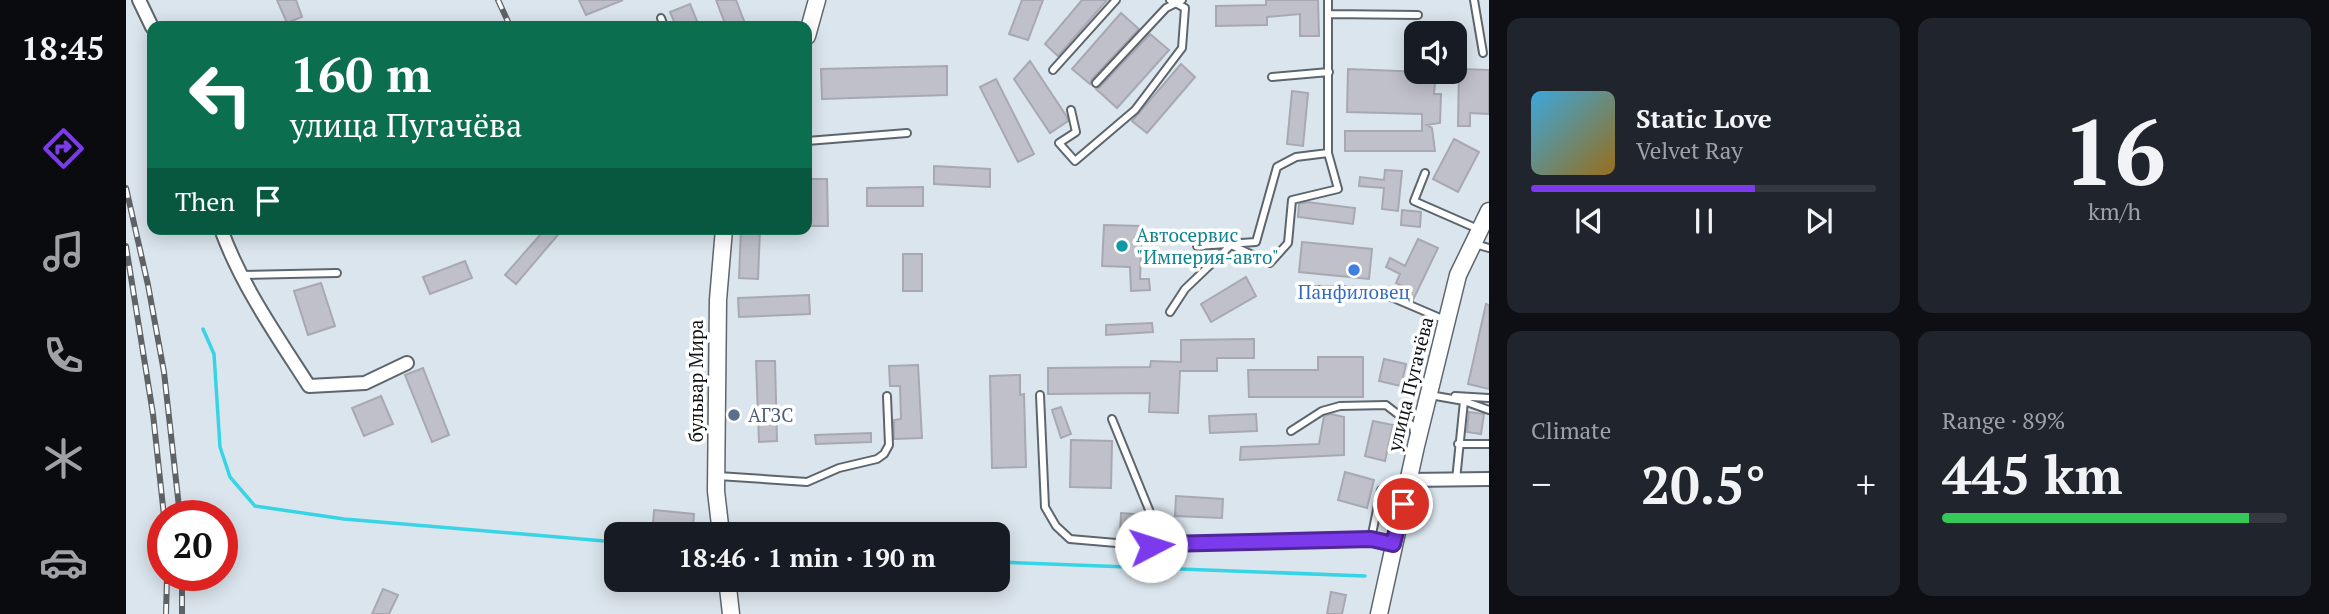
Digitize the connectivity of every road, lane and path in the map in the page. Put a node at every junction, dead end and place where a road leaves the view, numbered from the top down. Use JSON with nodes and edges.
{"nodes":[{"id":1,"x":139,"y":0,"type":"edge"},
{"id":2,"x":817,"y":0,"type":"edge"},
{"id":3,"x":1116,"y":0,"type":"edge"},
{"id":4,"x":1328,"y":0,"type":"edge"},
{"id":5,"x":1474,"y":0,"type":"edge"},
{"id":6,"x":1176,"y":1,"type":"edge"},
{"id":7,"x":1329,"y":14,"type":"junction"},
{"id":8,"x":1418,"y":15,"type":"dead end"},
{"id":9,"x":661,"y":18,"type":"dead end"},
{"id":10,"x":149,"y":21,"type":"edge"},
{"id":11,"x":662,"y":21,"type":"edge"},
{"id":12,"x":811,"y":21,"type":"edge"},
{"id":13,"x":1483,"y":53,"type":"dead end"},
{"id":14,"x":1053,"y":70,"type":"dead end"},
{"id":15,"x":1329,"y":72,"type":"junction"},
{"id":16,"x":1272,"y":77,"type":"dead end"},
{"id":17,"x":1096,"y":83,"type":"dead end"},
{"id":18,"x":1072,"y":110,"type":"dead end"},
{"id":19,"x":906,"y":133,"type":"dead end"},
{"id":20,"x":812,"y":141,"type":"edge"},
{"id":21,"x":1328,"y":153,"type":"junction"},
{"id":22,"x":1425,"y":173,"type":"dead end"},
{"id":23,"x":1484,"y":229,"type":"edge"},
{"id":24,"x":223,"y":235,"type":"edge"},
{"id":25,"x":723,"y":235,"type":"edge"},
{"id":26,"x":1231,"y":245,"type":"junction"},
{"id":27,"x":1197,"y":246,"type":"dead end"},
{"id":28,"x":337,"y":273,"type":"dead end"},
{"id":29,"x":242,"y":275,"type":"junction"},
{"id":30,"x":1306,"y":290,"type":"dead end"},
{"id":31,"x":1170,"y":312,"type":"dead end"},
{"id":32,"x":1446,"y":321,"type":"junction"},
{"id":33,"x":407,"y":363,"type":"dead end"},
{"id":34,"x":1428,"y":394,"type":"junction"},
{"id":35,"x":1040,"y":395,"type":"dead end"},
{"id":36,"x":887,"y":396,"type":"dead end"},
{"id":37,"x":1489,"y":398,"type":"edge"},
{"id":38,"x":1464,"y":401,"type":"junction"},
{"id":39,"x":1489,"y":410,"type":"edge"},
{"id":40,"x":1112,"y":419,"type":"dead end"},
{"id":41,"x":1291,"y":430,"type":"dead end"},
{"id":42,"x":1458,"y":444,"type":"junction"},
{"id":43,"x":1489,"y":444,"type":"edge"},
{"id":44,"x":1416,"y":446,"type":"junction"},
{"id":45,"x":716,"y":476,"type":"junction"},
{"id":46,"x":1489,"y":479,"type":"edge"},
{"id":47,"x":1456,"y":480,"type":"junction"},
{"id":48,"x":1408,"y":482,"type":"junction"},
{"id":49,"x":720,"y":522,"type":"edge"},
{"id":50,"x":1371,"y":539,"type":"junction"},
{"id":51,"x":1163,"y":544,"type":"junction"},
{"id":52,"x":1393,"y":544,"type":"junction"},
{"id":53,"x":728,"y":592,"type":"edge"},
{"id":54,"x":731,"y":614,"type":"edge"},
{"id":55,"x":1379,"y":614,"type":"edge"}],
"edges":[{"from":1,"to":10,"type":"street"},
{"from":2,"to":12,"type":"main road"},
{"from":3,"to":14,"type":"lane"},
{"from":4,"to":7,"type":"lane"},
{"from":5,"to":13,"type":"lane"},
{"from":6,"to":17,"type":"lane"},
{"from":6,"to":18,"type":"lane"},
{"from":7,"to":8,"type":"lane"},
{"from":7,"to":15,"type":"lane"},
{"from":9,"to":11,"type":"lane"},
{"from":15,"to":16,"type":"lane"},
{"from":15,"to":21,"type":"lane"},
{"from":19,"to":20,"type":"lane"},
{"from":21,"to":26,"type":"lane"},
{"from":21,"to":26,"type":"lane"},
{"from":22,"to":23,"type":"lane"},
{"from":23,"to":32,"type":"main road","name":"улица Пугачёва"},
{"from":24,"to":29,"type":"street"},
{"from":25,"to":45,"type":"main road","name":"бульвар Мира"},
{"from":26,"to":27,"type":"lane"},
{"from":26,"to":31,"type":"lane"},
{"from":28,"to":29,"type":"lane"},
{"from":29,"to":33,"type":"street"},
{"from":30,"to":32,"type":"lane"},
{"from":32,"to":34,"type":"main road","name":"улица Пугачёва"},
{"from":34,"to":37,"type":"lane"},
{"from":34,"to":38,"type":"lane"},
{"from":34,"to":44,"type":"main road","name":"улица Пугачёва"},
{"from":35,"to":51,"type":"lane"},
{"from":36,"to":45,"type":"lane"},
{"from":38,"to":39,"type":"lane"},
{"from":38,"to":42,"type":"lane"},
{"from":40,"to":51,"type":"lane"},
{"from":41,"to":44,"type":"lane"},
{"from":42,"to":43,"type":"lane"},
{"from":42,"to":47,"type":"lane"},
{"from":44,"to":48,"type":"main road","name":"улица Пугачёва"},
{"from":45,"to":49,"type":"main road","name":"бульвар Мира"},
{"from":46,"to":47,"type":"street"},
{"from":47,"to":48,"type":"street"},
{"from":48,"to":50,"type":"lane"},
{"from":48,"to":52,"type":"main road","name":"улица Пугачёва"},
{"from":50,"to":51,"type":"lane"},
{"from":50,"to":52,"type":"lane"},
{"from":52,"to":55,"type":"main road","name":"улица Пугачёва"},
{"from":53,"to":54,"type":"main road"}]}
